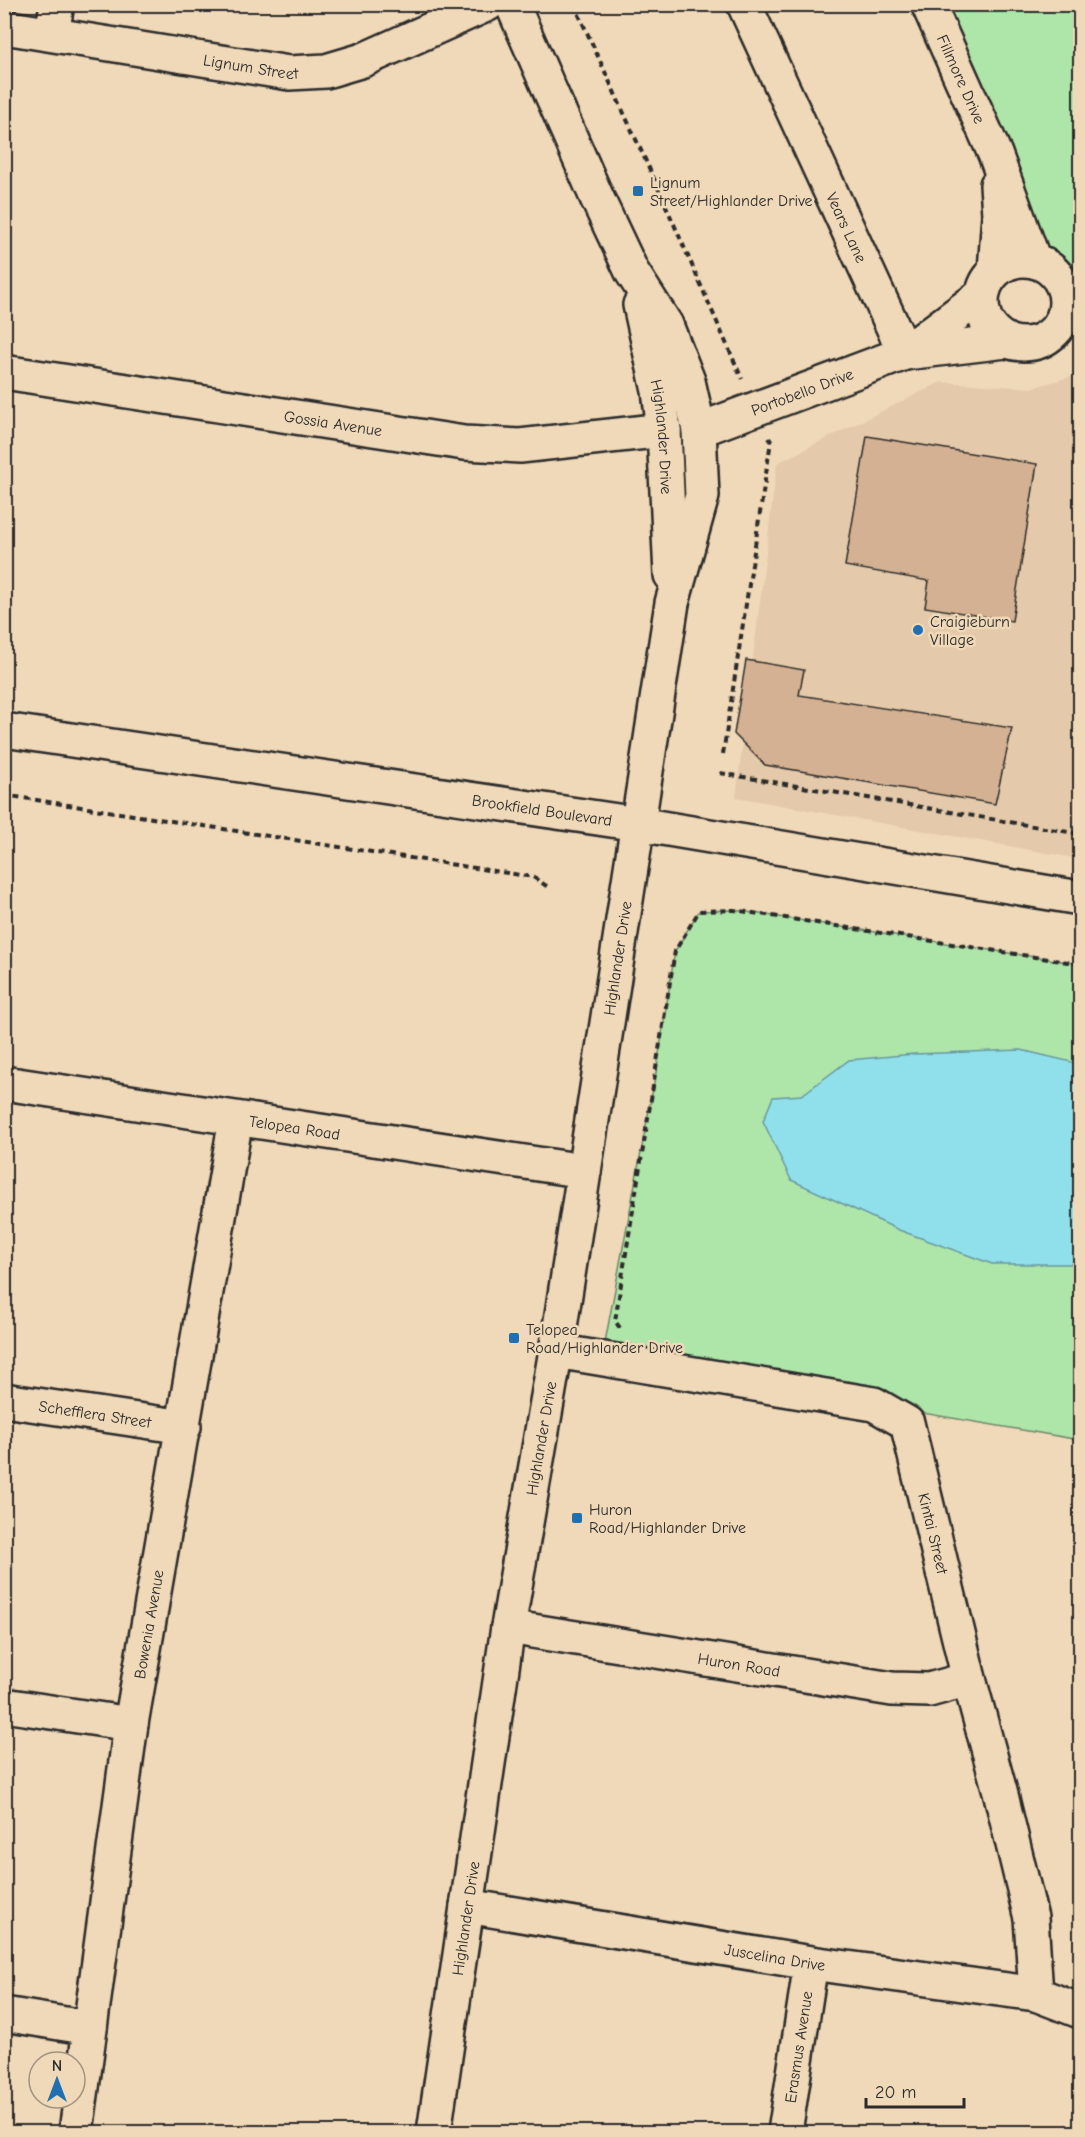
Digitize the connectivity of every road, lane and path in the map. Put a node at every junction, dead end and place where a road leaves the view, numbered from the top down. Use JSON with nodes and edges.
{"nodes":[{"id":1,"x":488,"y":4,"type":"edge"},
{"id":2,"x":512,"y":4,"type":"edge"},
{"id":3,"x":574,"y":4,"type":"edge"},
{"id":4,"x":744,"y":4,"type":"edge"},
{"id":5,"x":928,"y":4,"type":"edge"},
{"id":6,"x":55,"y":19,"type":"edge"},
{"id":7,"x":4,"y":27,"type":"edge"},
{"id":8,"x":995,"y":154,"type":"junction"},
{"id":9,"x":632,"y":272,"type":"junction"},
{"id":10,"x":1057,"y":276,"type":"edge"},
{"id":11,"x":988,"y":283,"type":"junction"},
{"id":12,"x":1069,"y":327,"type":"edge"},
{"id":13,"x":1006,"y":341,"type":"junction"},
{"id":14,"x":905,"y":353,"type":"junction"},
{"id":15,"x":4,"y":372,"type":"edge"},
{"id":16,"x":756,"y":408,"type":"junction"},
{"id":17,"x":664,"y":430,"type":"junction"},
{"id":18,"x":699,"y":430,"type":"junction"},
{"id":19,"x":672,"y":603,"type":"junction"},
{"id":20,"x":4,"y":730,"type":"edge"},
{"id":21,"x":723,"y":754,"type":"dead end"},
{"id":22,"x":720,"y":773,"type":"dead end"},
{"id":23,"x":4,"y":795,"type":"edge"},
{"id":24,"x":638,"y":824,"type":"junction"},
{"id":25,"x":1080,"y":834,"type":"edge"},
{"id":26,"x":548,"y":887,"type":"dead end"},
{"id":27,"x":1080,"y":898,"type":"edge"},
{"id":28,"x":1080,"y":964,"type":"edge"},
{"id":29,"x":4,"y":1083,"type":"edge"},
{"id":30,"x":236,"y":1119,"type":"junction"},
{"id":31,"x":584,"y":1171,"type":"junction"},
{"id":32,"x":556,"y":1351,"type":"junction"},
{"id":33,"x":624,"y":1362,"type":"junction"},
{"id":34,"x":4,"y":1400,"type":"edge"},
{"id":35,"x":184,"y":1427,"type":"junction"},
{"id":36,"x":508,"y":1627,"type":"junction"},
{"id":37,"x":969,"y":1679,"type":"junction"},
{"id":38,"x":4,"y":1705,"type":"edge"},
{"id":39,"x":131,"y":1724,"type":"junction"},
{"id":40,"x":467,"y":1906,"type":"junction"},
{"id":41,"x":811,"y":1963,"type":"junction"},
{"id":42,"x":1036,"y":1994,"type":"junction"},
{"id":43,"x":1080,"y":2011,"type":"edge"},
{"id":44,"x":4,"y":2014,"type":"edge"},
{"id":45,"x":90,"y":2028,"type":"junction"},
{"id":46,"x":76,"y":2133,"type":"edge"},
{"id":47,"x":434,"y":2133,"type":"edge"},
{"id":48,"x":785,"y":2133,"type":"edge"}],
"edges":[{"from":1,"to":6,"type":"street","name":"Lignum Street"},
{"from":2,"to":9,"type":"street","name":"Highlander Drive"},
{"from":3,"to":16,"type":"path"},
{"from":4,"to":14,"type":"street","name":"Vears Lane"},
{"from":5,"to":8,"type":"street","name":"Fillmore Drive"},
{"from":6,"to":7,"type":"street","name":"Lignum Street"},
{"from":8,"to":10,"type":"street","name":"Fillmore Drive"},
{"from":8,"to":11,"type":"street"},
{"from":9,"to":17,"type":"street","name":"Highlander Drive"},
{"from":9,"to":18,"type":"street","name":"Highlander Drive"},
{"from":10,"to":11,"type":"street"},
{"from":10,"to":12,"type":"street"},
{"from":11,"to":13,"type":"street"},
{"from":11,"to":14,"type":"street","name":"Portobello Drive"},
{"from":12,"to":13,"type":"street"},
{"from":13,"to":14,"type":"street","name":"Portobello Drive"},
{"from":14,"to":16,"type":"street","name":"Portobello Drive"},
{"from":15,"to":17,"type":"street","name":"Gossia Avenue"},
{"from":16,"to":18,"type":"street","name":"Portobello Drive"},
{"from":16,"to":21,"type":"path"},
{"from":17,"to":19,"type":"street","name":"Highlander Drive"},
{"from":18,"to":19,"type":"street","name":"Highlander Drive"},
{"from":19,"to":24,"type":"street","name":"Highlander Drive"},
{"from":20,"to":24,"type":"street","name":"Brookfield Boulevard"},
{"from":22,"to":25,"type":"path"},
{"from":23,"to":26,"type":"path"},
{"from":24,"to":27,"type":"street","name":"Brookfield Boulevard"},
{"from":24,"to":31,"type":"street","name":"Highlander Drive"},
{"from":28,"to":33,"type":"path"},
{"from":29,"to":30,"type":"street","name":"Telopea Road"},
{"from":30,"to":31,"type":"street","name":"Telopea Road"},
{"from":30,"to":35,"type":"street","name":"Bowenia Avenue"},
{"from":31,"to":32,"type":"street","name":"Highlander Drive"},
{"from":32,"to":33,"type":"street","name":"Kintai Street"},
{"from":32,"to":36,"type":"street","name":"Highlander Drive"},
{"from":33,"to":37,"type":"street","name":"Kintai Street"},
{"from":34,"to":35,"type":"street","name":"Schefflera Street"},
{"from":35,"to":39,"type":"street","name":"Bowenia Avenue"},
{"from":36,"to":37,"type":"street","name":"Huron Road"},
{"from":36,"to":40,"type":"street","name":"Highlander Drive"},
{"from":37,"to":42,"type":"street","name":"Kintai Street"},
{"from":38,"to":39,"type":"street"},
{"from":39,"to":45,"type":"street","name":"Bowenia Avenue"},
{"from":40,"to":41,"type":"street","name":"Juscelina Drive"},
{"from":40,"to":47,"type":"street","name":"Highlander Drive"},
{"from":41,"to":42,"type":"street","name":"Juscelina Drive"},
{"from":41,"to":48,"type":"street","name":"Erasmus Avenue"},
{"from":42,"to":43,"type":"street","name":"Juscelina Drive"},
{"from":44,"to":45,"type":"street"},
{"from":45,"to":46,"type":"street","name":"Bowenia Avenue"}]}
